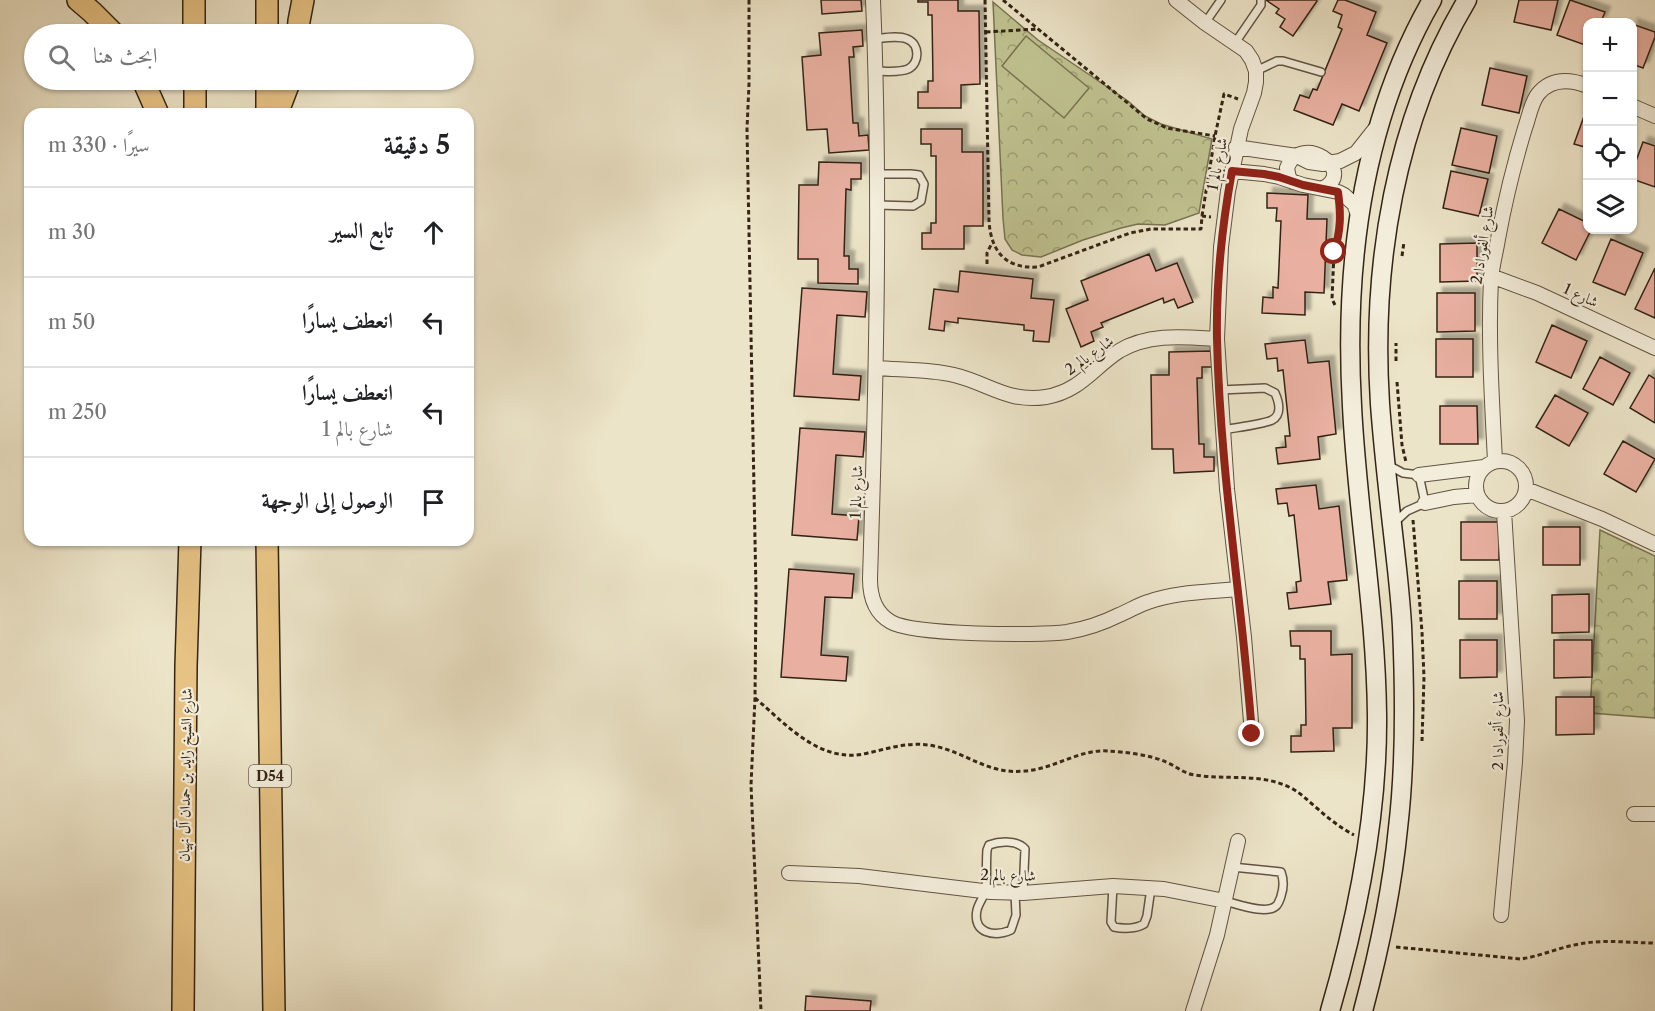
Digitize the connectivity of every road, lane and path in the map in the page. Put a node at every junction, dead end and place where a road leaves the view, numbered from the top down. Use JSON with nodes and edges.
{"nodes":[{"id":1,"x":78,"y":0,"type":"edge"},
{"id":2,"x":194,"y":0,"type":"edge"},
{"id":3,"x":267,"y":0,"type":"edge"},
{"id":4,"x":303,"y":0,"type":"edge"},
{"id":5,"x":749,"y":0,"type":"edge"},
{"id":6,"x":873,"y":0,"type":"edge"},
{"id":7,"x":985,"y":0,"type":"edge"},
{"id":8,"x":1003,"y":0,"type":"edge"},
{"id":9,"x":1176,"y":0,"type":"edge"},
{"id":10,"x":1221,"y":0,"type":"edge"},
{"id":11,"x":1261,"y":0,"type":"edge"},
{"id":12,"x":1432,"y":0,"type":"edge"},
{"id":13,"x":1440,"y":0,"type":"edge"},
{"id":14,"x":1467,"y":0,"type":"edge"},
{"id":15,"x":1205,"y":23,"type":"junction"},
{"id":16,"x":104,"y":24,"type":"edge"},
{"id":17,"x":194,"y":24,"type":"edge"},
{"id":18,"x":267,"y":24,"type":"edge"},
{"id":19,"x":299,"y":24,"type":"edge"},
{"id":20,"x":1038,"y":30,"type":"junction"},
{"id":21,"x":986,"y":32,"type":"junction"},
{"id":22,"x":874,"y":39,"type":"junction"},
{"id":23,"x":1235,"y":43,"type":"junction"},
{"id":24,"x":1432,"y":67,"type":"junction"},
{"id":25,"x":875,"y":71,"type":"junction"},
{"id":26,"x":1256,"y":71,"type":"junction"},
{"id":27,"x":1321,"y":72,"type":"dead end"},
{"id":28,"x":1583,"y":84,"type":"edge"},
{"id":29,"x":147,"y":90,"type":"edge"},
{"id":30,"x":195,"y":90,"type":"edge"},
{"id":31,"x":267,"y":90,"type":"edge"},
{"id":32,"x":286,"y":90,"type":"edge"},
{"id":33,"x":1254,"y":93,"type":"junction"},
{"id":34,"x":155,"y":108,"type":"edge"},
{"id":35,"x":195,"y":108,"type":"edge"},
{"id":36,"x":267,"y":108,"type":"edge"},
{"id":37,"x":279,"y":108,"type":"edge"},
{"id":38,"x":1637,"y":108,"type":"edge"},
{"id":39,"x":1655,"y":116,"type":"edge"},
{"id":40,"x":1380,"y":123,"type":"junction"},
{"id":41,"x":1215,"y":136,"type":"junction"},
{"id":42,"x":1236,"y":147,"type":"junction"},
{"id":43,"x":1297,"y":156,"type":"junction"},
{"id":44,"x":1330,"y":163,"type":"junction"},
{"id":45,"x":1232,"y":171,"type":"junction"},
{"id":46,"x":877,"y":174,"type":"junction"},
{"id":47,"x":1293,"y":182,"type":"junction"},
{"id":48,"x":1324,"y":188,"type":"junction"},
{"id":49,"x":1338,"y":192,"type":"junction"},
{"id":50,"x":877,"y":205,"type":"junction"},
{"id":51,"x":1202,"y":216,"type":"junction"},
{"id":52,"x":1359,"y":217,"type":"junction"},
{"id":53,"x":1224,"y":218,"type":"junction"},
{"id":54,"x":1405,"y":234,"type":"dead end"},
{"id":55,"x":992,"y":243,"type":"junction"},
{"id":56,"x":1402,"y":258,"type":"dead end"},
{"id":57,"x":987,"y":264,"type":"dead end"},
{"id":58,"x":1491,"y":276,"type":"junction"},
{"id":59,"x":1335,"y":307,"type":"dead end"},
{"id":60,"x":1217,"y":339,"type":"junction"},
{"id":61,"x":1396,"y":343,"type":"dead end"},
{"id":62,"x":1655,"y":348,"type":"edge"},
{"id":63,"x":1396,"y":363,"type":"dead end"},
{"id":64,"x":876,"y":368,"type":"junction"},
{"id":65,"x":1397,"y":374,"type":"dead end"},
{"id":66,"x":1220,"y":390,"type":"junction"},
{"id":67,"x":1223,"y":430,"type":"junction"},
{"id":68,"x":1386,"y":464,"type":"junction"},
{"id":69,"x":1490,"y":464,"type":"junction"},
{"id":70,"x":1416,"y":475,"type":"junction"},
{"id":71,"x":1526,"y":489,"type":"junction"},
{"id":72,"x":1477,"y":495,"type":"junction"},
{"id":73,"x":1425,"y":502,"type":"junction"},
{"id":74,"x":1504,"y":511,"type":"junction"},
{"id":75,"x":1392,"y":525,"type":"junction"},
{"id":76,"x":1655,"y":544,"type":"edge"},
{"id":77,"x":190,"y":546,"type":"edge"},
{"id":78,"x":267,"y":546,"type":"edge"},
{"id":79,"x":1238,"y":589,"type":"junction"},
{"id":80,"x":755,"y":698,"type":"junction"},
{"id":81,"x":1377,"y":715,"type":"junction"},
{"id":82,"x":1252,"y":734,"type":"dead end"},
{"id":83,"x":1403,"y":772,"type":"junction"},
{"id":84,"x":1634,"y":813,"type":"dead end"},
{"id":85,"x":1655,"y":813,"type":"edge"},
{"id":86,"x":1353,"y":824,"type":"dead end"},
{"id":87,"x":1356,"y":840,"type":"junction"},
{"id":88,"x":1238,"y":841,"type":"dead end"},
{"id":89,"x":1232,"y":867,"type":"junction"},
{"id":90,"x":789,"y":873,"type":"dead end"},
{"id":91,"x":1113,"y":886,"type":"junction"},
{"id":92,"x":1151,"y":888,"type":"junction"},
{"id":93,"x":986,"y":892,"type":"junction"},
{"id":94,"x":1019,"y":893,"type":"junction"},
{"id":95,"x":1225,"y":901,"type":"junction"},
{"id":96,"x":1501,"y":915,"type":"dead end"},
{"id":97,"x":1655,"y":943,"type":"edge"},
{"id":98,"x":1396,"y":947,"type":"dead end"},
{"id":99,"x":1364,"y":1010,"type":"edge"},
{"id":100,"x":183,"y":1011,"type":"edge"},
{"id":101,"x":274,"y":1011,"type":"edge"},
{"id":102,"x":761,"y":1011,"type":"edge"},
{"id":103,"x":1193,"y":1011,"type":"edge"},
{"id":104,"x":1330,"y":1011,"type":"edge"}],
"edges":[{"from":1,"to":16,"type":"main road"},
{"from":2,"to":17,"type":"main road"},
{"from":3,"to":18,"type":"main road"},
{"from":4,"to":19,"type":"main road"},
{"from":5,"to":80,"type":"path"},
{"from":6,"to":22,"type":"street","name":"شارع بالم 1"},
{"from":7,"to":21,"type":"path"},
{"from":8,"to":20,"type":"path"},
{"from":9,"to":15,"type":"street"},
{"from":10,"to":15,"type":"lane"},
{"from":11,"to":23,"type":"lane"},
{"from":12,"to":40,"type":"street"},
{"from":13,"to":24,"type":"street"},
{"from":14,"to":24,"type":"street"},
{"from":15,"to":23,"type":"street"},
{"from":20,"to":21,"type":"path"},
{"from":20,"to":41,"type":"path"},
{"from":21,"to":55,"type":"path"},
{"from":22,"to":25,"type":"street","name":"شارع بالم 1"},
{"from":22,"to":25,"type":"lane"},
{"from":23,"to":26,"type":"street"},
{"from":24,"to":68,"type":"street"},
{"from":25,"to":46,"type":"street","name":"شارع بالم 1"},
{"from":26,"to":27,"type":"lane"},
{"from":26,"to":33,"type":"street","name":"شارع بالم 1"},
{"from":28,"to":58,"type":"street","name":"شارع ألفورادا 2"},
{"from":29,"to":34,"type":"main road"},
{"from":30,"to":35,"type":"main road"},
{"from":31,"to":36,"type":"main road"},
{"from":32,"to":37,"type":"main road"},
{"from":33,"to":41,"type":"path"},
{"from":33,"to":42,"type":"street","name":"شارع بالم 1"},
{"from":38,"to":39,"type":"street"},
{"from":40,"to":44,"type":"street"},
{"from":40,"to":52,"type":"street"},
{"from":41,"to":51,"type":"path"},
{"from":42,"to":43,"type":"street"},
{"from":42,"to":45,"type":"street","name":"شارع بالم 1"},
{"from":43,"to":44,"type":"street"},
{"from":43,"to":47,"type":"street"},
{"from":44,"to":48,"type":"street"},
{"from":45,"to":47,"type":"street"},
{"from":45,"to":53,"type":"street","name":"شارع بالم 1"},
{"from":46,"to":50,"type":"street","name":"شارع بالم 1"},
{"from":46,"to":50,"type":"lane"},
{"from":47,"to":48,"type":"street"},
{"from":48,"to":49,"type":"street"},
{"from":49,"to":52,"type":"street"},
{"from":49,"to":59,"type":"path"},
{"from":50,"to":64,"type":"street","name":"شارع بالم 1"},
{"from":51,"to":53,"type":"path"},
{"from":51,"to":55,"type":"path"},
{"from":52,"to":81,"type":"street"},
{"from":53,"to":60,"type":"street","name":"شارع بالم 1"},
{"from":54,"to":56,"type":"path"},
{"from":55,"to":57,"type":"path"},
{"from":58,"to":62,"type":"street","name":"شارع 1"},
{"from":58,"to":69,"type":"street","name":"شارع ألفورادا 2"},
{"from":60,"to":64,"type":"street","name":"شارع بالم 2"},
{"from":60,"to":66,"type":"street","name":"شارع بالم 1"},
{"from":61,"to":63,"type":"path"},
{"from":64,"to":79,"type":"street","name":"شارع بالم 1"},
{"from":65,"to":70,"type":"path"},
{"from":66,"to":67,"type":"street","name":"شارع بالم 1"},
{"from":66,"to":67,"type":"lane"},
{"from":67,"to":79,"type":"street","name":"شارع بالم 1"},
{"from":68,"to":70,"type":"lane"},
{"from":68,"to":75,"type":"street"},
{"from":69,"to":70,"type":"street"},
{"from":69,"to":71,"type":"street"},
{"from":69,"to":72,"type":"street"},
{"from":70,"to":73,"type":"lane"},
{"from":71,"to":74,"type":"street"},
{"from":71,"to":76,"type":"street"},
{"from":72,"to":73,"type":"street"},
{"from":72,"to":74,"type":"street"},
{"from":73,"to":75,"type":"lane"},
{"from":74,"to":96,"type":"street","name":"شارع ألفورادا 2"},
{"from":75,"to":83,"type":"street"},
{"from":77,"to":100,"type":"main road","name":"شارع الشيخ زايد بن حمدان آل نهيان"},
{"from":78,"to":101,"type":"main road","number":"D54"},
{"from":79,"to":82,"type":"street","name":"شارع بالم 1"},
{"from":80,"to":87,"type":"path"},
{"from":80,"to":102,"type":"path"},
{"from":81,"to":83,"type":"street"},
{"from":81,"to":87,"type":"street"},
{"from":83,"to":99,"type":"street"},
{"from":84,"to":85,"type":"street"},
{"from":86,"to":87,"type":"path"},
{"from":87,"to":104,"type":"street"},
{"from":88,"to":89,"type":"street"},
{"from":89,"to":95,"type":"street"},
{"from":89,"to":95,"type":"lane"},
{"from":90,"to":93,"type":"street","name":"شارع بالم 2"},
{"from":91,"to":92,"type":"street","name":"شارع بالم 2"},
{"from":91,"to":92,"type":"lane"},
{"from":91,"to":94,"type":"street","name":"شارع بالم 2"},
{"from":92,"to":95,"type":"street","name":"شارع بالم 2"},
{"from":93,"to":94,"type":"street","name":"شارع بالم 2"},
{"from":93,"to":94,"type":"lane"},
{"from":93,"to":94,"type":"lane"},
{"from":95,"to":103,"type":"street"},
{"from":97,"to":98,"type":"path"}]}
